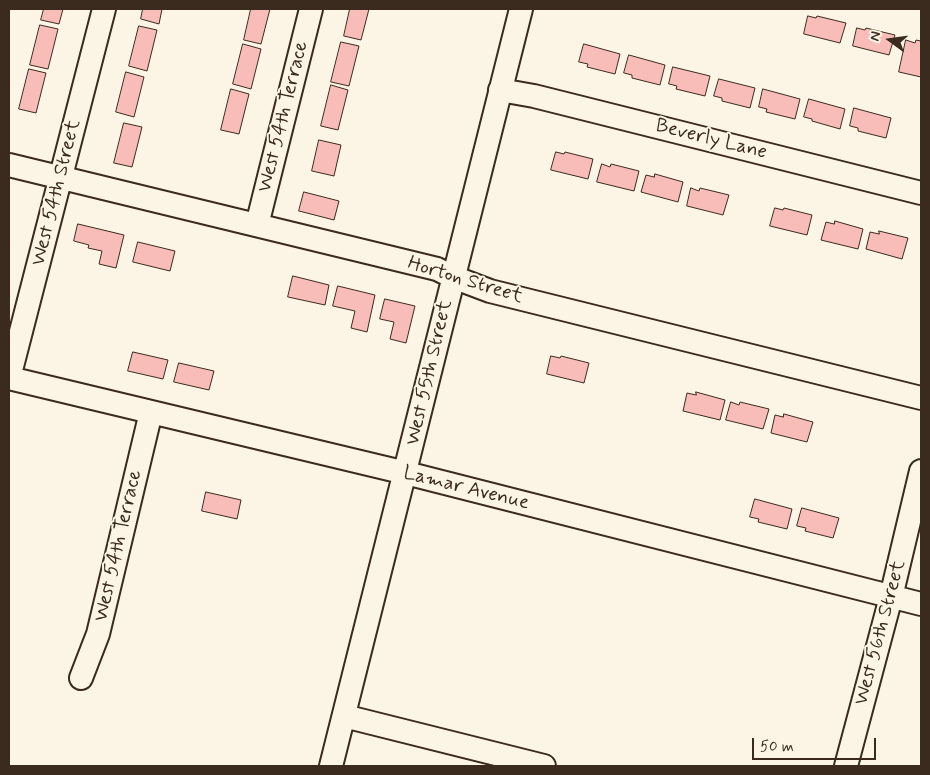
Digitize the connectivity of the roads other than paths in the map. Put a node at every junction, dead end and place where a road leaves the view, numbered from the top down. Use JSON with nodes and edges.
{"nodes":[{"id":1,"x":104,"y":9,"type":"edge"},
{"id":2,"x":311,"y":9,"type":"edge"},
{"id":3,"x":521,"y":9,"type":"edge"},
{"id":4,"x":500,"y":90,"type":"junction"},
{"id":5,"x":9,"y":166,"type":"edge"},
{"id":6,"x":61,"y":178,"type":"junction"},
{"id":7,"x":921,"y":193,"type":"edge"},
{"id":8,"x":258,"y":225,"type":"junction"},
{"id":9,"x":453,"y":277,"type":"junction"},
{"id":10,"x":9,"y":378,"type":"edge"},
{"id":11,"x":921,"y":398,"type":"edge"},
{"id":12,"x":151,"y":412,"type":"junction"},
{"id":13,"x":921,"y":471,"type":"edge"},
{"id":14,"x":406,"y":474,"type":"junction"},
{"id":15,"x":891,"y":596,"type":"junction"},
{"id":16,"x":921,"y":604,"type":"edge"},
{"id":17,"x":81,"y":678,"type":"dead end"},
{"id":18,"x":344,"y":716,"type":"junction"},
{"id":19,"x":331,"y":766,"type":"edge"},
{"id":20,"x":544,"y":766,"type":"edge"},
{"id":21,"x":846,"y":766,"type":"edge"}],
"edges":[{"from":1,"to":6,"type":"street","name":"West 54th Street"},
{"from":2,"to":8,"type":"street","name":"West 54th Terrace"},
{"from":3,"to":4,"type":"street","name":"West 55th Street"},
{"from":4,"to":7,"type":"street","name":"Beverly Lane"},
{"from":4,"to":9,"type":"street","name":"West 55th Street"},
{"from":5,"to":6,"type":"street","name":"Horton Street"},
{"from":6,"to":8,"type":"street","name":"Horton Street"},
{"from":6,"to":10,"type":"street","name":"West 54th Street"},
{"from":8,"to":9,"type":"street","name":"Horton Street"},
{"from":9,"to":11,"type":"street","name":"Horton Street"},
{"from":9,"to":14,"type":"street","name":"West 55th Street"},
{"from":10,"to":12,"type":"street","name":"Lamar Avenue"},
{"from":12,"to":14,"type":"street","name":"Lamar Avenue"},
{"from":12,"to":17,"type":"street","name":"West 54th Terrace"},
{"from":13,"to":15,"type":"street","name":"West 56th Street"},
{"from":14,"to":15,"type":"street","name":"Lamar Avenue"},
{"from":14,"to":18,"type":"street","name":"West 55th Street"},
{"from":15,"to":16,"type":"street","name":"Lamar Avenue"},
{"from":15,"to":21,"type":"street","name":"West 56th Street"},
{"from":18,"to":19,"type":"street","name":"West 55th Street"},
{"from":18,"to":20,"type":"street"}]}
